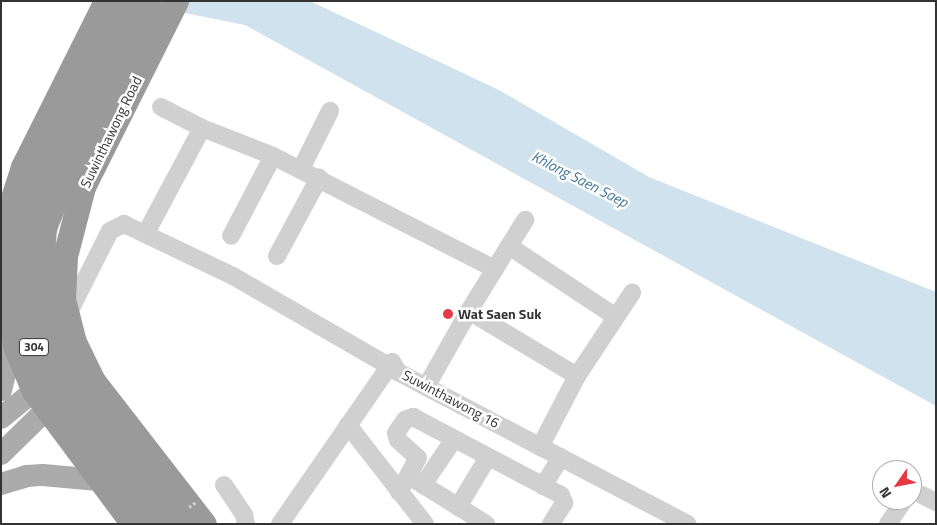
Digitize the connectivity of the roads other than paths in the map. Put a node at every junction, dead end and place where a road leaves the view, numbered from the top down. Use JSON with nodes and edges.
{"nodes":[{"id":1,"x":106,"y":1,"type":"edge"},
{"id":2,"x":128,"y":1,"type":"edge"},
{"id":3,"x":149,"y":1,"type":"edge"},
{"id":4,"x":176,"y":1,"type":"edge"},
{"id":5,"x":161,"y":107,"type":"dead end"},
{"id":6,"x":330,"y":111,"type":"dead end"},
{"id":7,"x":202,"y":128,"type":"junction"},
{"id":8,"x":273,"y":156,"type":"junction"},
{"id":9,"x":301,"y":169,"type":"junction"},
{"id":10,"x":319,"y":178,"type":"junction"},
{"id":11,"x":525,"y":220,"type":"dead end"},
{"id":12,"x":146,"y":233,"type":"junction"},
{"id":13,"x":231,"y":236,"type":"dead end"},
{"id":14,"x":509,"y":246,"type":"junction"},
{"id":15,"x":277,"y":256,"type":"dead end"},
{"id":16,"x":495,"y":269,"type":"junction"},
{"id":17,"x":632,"y":293,"type":"dead end"},
{"id":18,"x":469,"y":311,"type":"junction"},
{"id":19,"x":616,"y":317,"type":"junction"},
{"id":20,"x":66,"y":318,"type":"junction"},
{"id":21,"x":10,"y":321,"type":"junction"},
{"id":22,"x":387,"y":365,"type":"junction"},
{"id":23,"x":88,"y":372,"type":"junction"},
{"id":24,"x":577,"y":376,"type":"junction"},
{"id":25,"x":426,"y":387,"type":"junction"},
{"id":26,"x":1,"y":390,"type":"edge"},
{"id":27,"x":40,"y":400,"type":"junction"},
{"id":28,"x":1,"y":418,"type":"edge"},
{"id":29,"x":348,"y":425,"type":"junction"},
{"id":30,"x":454,"y":439,"type":"junction"},
{"id":31,"x":540,"y":446,"type":"junction"},
{"id":32,"x":1,"y":454,"type":"edge"},
{"id":33,"x":488,"y":457,"type":"junction"},
{"id":34,"x":561,"y":457,"type":"junction"},
{"id":35,"x":98,"y":480,"type":"junction"},
{"id":36,"x":416,"y":481,"type":"junction"},
{"id":37,"x":1,"y":484,"type":"edge"},
{"id":38,"x":224,"y":486,"type":"dead end"},
{"id":39,"x":543,"y":486,"type":"junction"},
{"id":40,"x":399,"y":492,"type":"junction"},
{"id":41,"x":458,"y":506,"type":"junction"},
{"id":42,"x":897,"y":510,"type":"edge"},
{"id":43,"x":133,"y":524,"type":"edge"},
{"id":44,"x":151,"y":524,"type":"edge"},
{"id":45,"x":177,"y":524,"type":"edge"},
{"id":46,"x":204,"y":524,"type":"edge"},
{"id":47,"x":246,"y":524,"type":"edge"},
{"id":48,"x":280,"y":524,"type":"edge"},
{"id":49,"x":425,"y":524,"type":"edge"},
{"id":50,"x":486,"y":524,"type":"edge"},
{"id":51,"x":551,"y":524,"type":"edge"},
{"id":52,"x":688,"y":524,"type":"edge"},
{"id":53,"x":888,"y":524,"type":"edge"}],
"edges":[{"from":1,"to":21,"type":"highway","number":"304"},
{"from":2,"to":44,"type":"highway","number":"304","bridge":true},
{"from":3,"to":45,"type":"highway","name":"Suwinthawong Road","number":"304","bridge":true},
{"from":4,"to":20,"type":"highway","name":"Suwinthawong Road"},
{"from":5,"to":7,"type":"street"},
{"from":6,"to":9,"type":"street"},
{"from":7,"to":8,"type":"street"},
{"from":7,"to":12,"type":"street"},
{"from":8,"to":9,"type":"street"},
{"from":8,"to":13,"type":"street"},
{"from":9,"to":10,"type":"street"},
{"from":10,"to":15,"type":"street"},
{"from":10,"to":16,"type":"street"},
{"from":11,"to":14,"type":"street"},
{"from":12,"to":20,"type":"street"},
{"from":12,"to":22,"type":"street"},
{"from":14,"to":16,"type":"street"},
{"from":14,"to":19,"type":"street"},
{"from":16,"to":18,"type":"street"},
{"from":17,"to":19,"type":"street"},
{"from":18,"to":24,"type":"street"},
{"from":18,"to":25,"type":"street"},
{"from":19,"to":24,"type":"street"},
{"from":20,"to":23,"type":"highway","name":"Suwinthawong Road"},
{"from":21,"to":26,"type":"main road"},
{"from":21,"to":27,"type":"highway","number":"304"},
{"from":22,"to":25,"type":"street","name":"Suwinthawong 16"},
{"from":22,"to":29,"type":"street","name":"Suwinthawong 16"},
{"from":23,"to":27,"type":"highway"},
{"from":23,"to":46,"type":"highway","name":"Suwinthawong Road"},
{"from":24,"to":31,"type":"street"},
{"from":25,"to":31,"type":"street","name":"Suwinthawong 16"},
{"from":27,"to":28,"type":"main road"},
{"from":27,"to":32,"type":"main road"},
{"from":27,"to":35,"type":"highway","number":"304"},
{"from":29,"to":40,"type":"street"},
{"from":29,"to":48,"type":"street","name":"Suwinthawong 16"},
{"from":30,"to":33,"type":"street"},
{"from":30,"to":36,"type":"street"},
{"from":30,"to":36,"type":"street"},
{"from":31,"to":34,"type":"street","name":"Suwinthawong 16"},
{"from":33,"to":39,"type":"street"},
{"from":33,"to":41,"type":"street"},
{"from":34,"to":39,"type":"street"},
{"from":34,"to":52,"type":"street","name":"Suwinthawong 16"},
{"from":35,"to":37,"type":"main road"},
{"from":35,"to":43,"type":"highway","number":"304"},
{"from":36,"to":40,"type":"street"},
{"from":36,"to":41,"type":"street"},
{"from":38,"to":47,"type":"street"},
{"from":39,"to":51,"type":"street"},
{"from":40,"to":49,"type":"street"},
{"from":41,"to":50,"type":"street"},
{"from":42,"to":53,"type":"street"}]}
